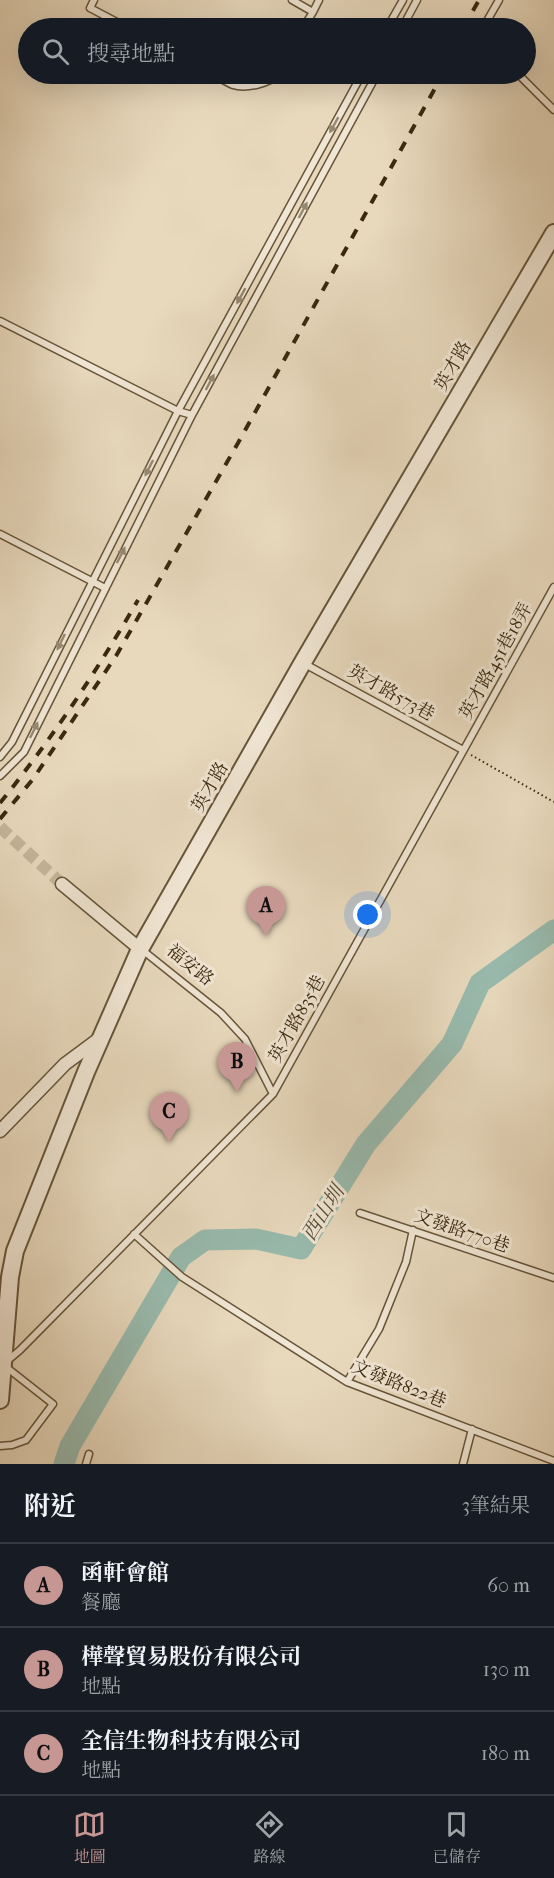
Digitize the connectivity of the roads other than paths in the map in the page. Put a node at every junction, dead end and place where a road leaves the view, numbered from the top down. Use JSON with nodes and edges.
{"nodes":[{"id":1,"x":94,"y":0,"type":"edge"},
{"id":2,"x":292,"y":0,"type":"edge"},
{"id":3,"x":319,"y":0,"type":"edge"},
{"id":4,"x":403,"y":0,"type":"edge"},
{"id":5,"x":417,"y":0,"type":"edge"},
{"id":6,"x":499,"y":0,"type":"edge"},
{"id":7,"x":313,"y":12,"type":"junction"},
{"id":8,"x":109,"y":18,"type":"edge"},
{"id":9,"x":309,"y":18,"type":"edge"},
{"id":10,"x":393,"y":18,"type":"edge"},
{"id":11,"x":407,"y":18,"type":"edge"},
{"id":12,"x":489,"y":18,"type":"edge"},
{"id":13,"x":231,"y":84,"type":"edge"},
{"id":14,"x":260,"y":84,"type":"edge"},
{"id":15,"x":357,"y":84,"type":"edge"},
{"id":16,"x":372,"y":84,"type":"edge"},
{"id":17,"x":528,"y":84,"type":"edge"},
{"id":18,"x":554,"y":110,"type":"edge"},
{"id":19,"x":554,"y":232,"type":"edge"},
{"id":20,"x":0,"y":321,"type":"edge"},
{"id":21,"x":178,"y":411,"type":"junction"},
{"id":22,"x":192,"y":415,"type":"junction"},
{"id":23,"x":0,"y":534,"type":"edge"},
{"id":24,"x":91,"y":583,"type":"junction"},
{"id":25,"x":554,"y":587,"type":"edge"},
{"id":26,"x":105,"y":588,"type":"junction"},
{"id":27,"x":303,"y":662,"type":"junction"},
{"id":28,"x":463,"y":750,"type":"junction"},
{"id":29,"x":0,"y":757,"type":"edge"},
{"id":30,"x":0,"y":776,"type":"edge"},
{"id":31,"x":62,"y":884,"type":"tunnel mouth"},
{"id":32,"x":140,"y":949,"type":"junction"},
{"id":33,"x":102,"y":1037,"type":"junction"},
{"id":34,"x":273,"y":1094,"type":"junction"},
{"id":35,"x":0,"y":1131,"type":"edge"},
{"id":36,"x":360,"y":1213,"type":"dead end"},
{"id":37,"x":413,"y":1230,"type":"junction"},
{"id":38,"x":134,"y":1234,"type":"junction"},
{"id":39,"x":554,"y":1278,"type":"edge"},
{"id":40,"x":2,"y":1364,"type":"junction"},
{"id":41,"x":347,"y":1382,"type":"junction"},
{"id":42,"x":0,"y":1400,"type":"edge"},
{"id":43,"x":472,"y":1429,"type":"junction"},
{"id":44,"x":0,"y":1446,"type":"edge"},
{"id":45,"x":89,"y":1454,"type":"dead end"},
{"id":46,"x":554,"y":1461,"type":"edge"},
{"id":47,"x":86,"y":1464,"type":"edge"},
{"id":48,"x":463,"y":1464,"type":"edge"}],
"edges":[{"from":1,"to":8,"type":"lane"},
{"from":2,"to":7,"type":"lane"},
{"from":3,"to":7,"type":"lane"},
{"from":4,"to":10,"type":"lane"},
{"from":5,"to":11,"type":"lane"},
{"from":6,"to":12,"type":"lane"},
{"from":7,"to":9,"type":"lane"},
{"from":13,"to":14,"type":"lane"},
{"from":15,"to":21,"type":"lane","one_way":true},
{"from":22,"to":16,"type":"lane","one_way":true},
{"from":17,"to":18,"type":"lane"},
{"from":19,"to":27,"type":"street","name":"英才路"},
{"from":20,"to":21,"type":"lane"},
{"from":21,"to":22,"type":"lane"},
{"from":21,"to":24,"type":"lane","one_way":true},
{"from":26,"to":22,"type":"lane","one_way":true},
{"from":23,"to":24,"type":"lane"},
{"from":24,"to":26,"type":"lane"},
{"from":24,"to":29,"type":"lane","one_way":true},
{"from":25,"to":28,"type":"lane","name":"英才路451巷18弄"},
{"from":30,"to":26,"type":"lane","one_way":true},
{"from":27,"to":28,"type":"lane","name":"英才路573巷"},
{"from":27,"to":32,"type":"street","name":"英才路"},
{"from":28,"to":34,"type":"lane","name":"英才路835巷"},
{"from":31,"to":32,"type":"street","name":"福安路"},
{"from":32,"to":33,"type":"street","name":"英才路"},
{"from":32,"to":34,"type":"lane","name":"福安路"},
{"from":33,"to":35,"type":"street"},
{"from":33,"to":40,"type":"street","name":"英才路"},
{"from":34,"to":38,"type":"lane","name":"英才路835巷"},
{"from":36,"to":37,"type":"lane","name":"文發路770巷"},
{"from":37,"to":39,"type":"lane","name":"文發路770巷"},
{"from":37,"to":41,"type":"lane"},
{"from":38,"to":40,"type":"lane","name":"英才路835巷"},
{"from":38,"to":41,"type":"lane","name":"文發路822巷"},
{"from":40,"to":42,"type":"street","name":"英才路"},
{"from":40,"to":44,"type":"lane"},
{"from":41,"to":43,"type":"lane","name":"文發路822巷"},
{"from":43,"to":46,"type":"lane","name":"文發路822巷"},
{"from":43,"to":48,"type":"lane"},
{"from":45,"to":47,"type":"lane"}]}
